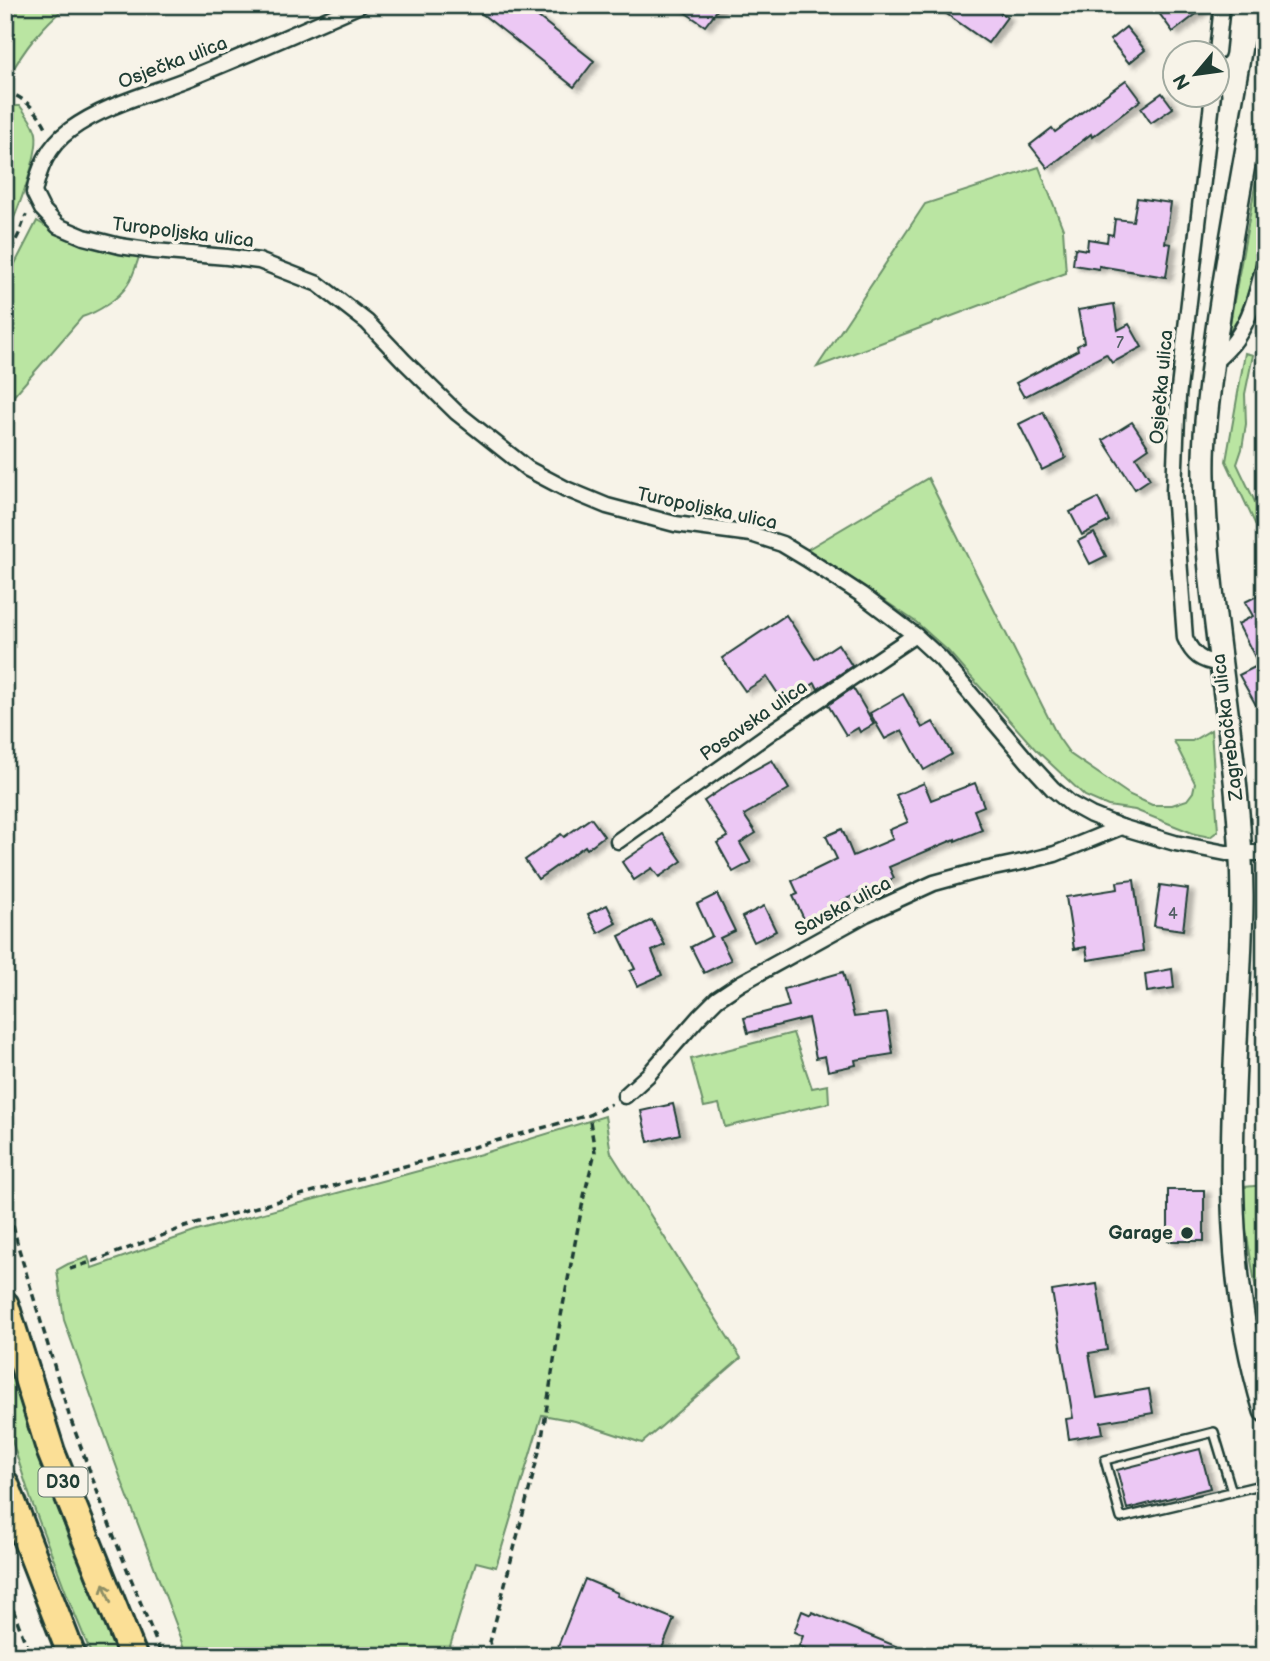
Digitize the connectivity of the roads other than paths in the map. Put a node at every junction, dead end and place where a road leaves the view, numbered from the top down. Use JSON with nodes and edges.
{"nodes":[{"id":1,"x":360,"y":5,"type":"edge"},
{"id":2,"x":1222,"y":5,"type":"edge"},
{"id":3,"x":1218,"y":38,"type":"edge"},
{"id":4,"x":1265,"y":45,"type":"edge"},
{"id":5,"x":1211,"y":108,"type":"edge"},
{"id":6,"x":34,"y":194,"type":"joint"},
{"id":7,"x":1265,"y":261,"type":"edge"},
{"id":8,"x":1213,"y":363,"type":"junction"},
{"id":9,"x":915,"y":635,"type":"junction"},
{"id":10,"x":1220,"y":664,"type":"junction"},
{"id":11,"x":1121,"y":827,"type":"junction"},
{"id":12,"x":618,"y":841,"type":"dead end"},
{"id":13,"x":1241,"y":853,"type":"junction"},
{"id":14,"x":1265,"y":853,"type":"edge"},
{"id":15,"x":625,"y":1096,"type":"road end"},
{"id":16,"x":5,"y":1304,"type":"edge"},
{"id":17,"x":1265,"y":1411,"type":"edge"},
{"id":18,"x":1265,"y":1484,"type":"edge"},
{"id":19,"x":5,"y":1485,"type":"edge"},
{"id":20,"x":1232,"y":1492,"type":"junction"},
{"id":21,"x":72,"y":1656,"type":"edge"},
{"id":22,"x":133,"y":1656,"type":"edge"}],
"edges":[{"from":1,"to":6,"type":"street","name":"Osječka ulica"},
{"from":2,"to":3,"type":"street"},
{"from":4,"to":8,"type":"street","name":"Zagrebačka ulica"},
{"from":5,"to":10,"type":"street","name":"Osječka ulica"},
{"from":6,"to":9,"type":"street","name":"Turopoljska ulica"},
{"from":7,"to":8,"type":"street"},
{"from":8,"to":10,"type":"street","name":"Zagrebačka ulica"},
{"from":9,"to":11,"type":"street","name":"Turopoljska ulica"},
{"from":9,"to":12,"type":"street","name":"Posavska ulica"},
{"from":10,"to":13,"type":"street","name":"Zagrebačka ulica"},
{"from":11,"to":13,"type":"street","name":"Turopoljska ulica"},
{"from":11,"to":15,"type":"street","name":"Savska ulica"},
{"from":13,"to":14,"type":"street","name":"Turopoljska ulica"},
{"from":13,"to":17,"type":"street","name":"Zagrebačka ulica"},
{"from":22,"to":16,"type":"highway","number":"D30","one_way":true},
{"from":18,"to":20,"type":"lane"},
{"from":19,"to":21,"type":"highway","number":"D30"},
{"from":20,"to":20,"type":"lane"}]}
